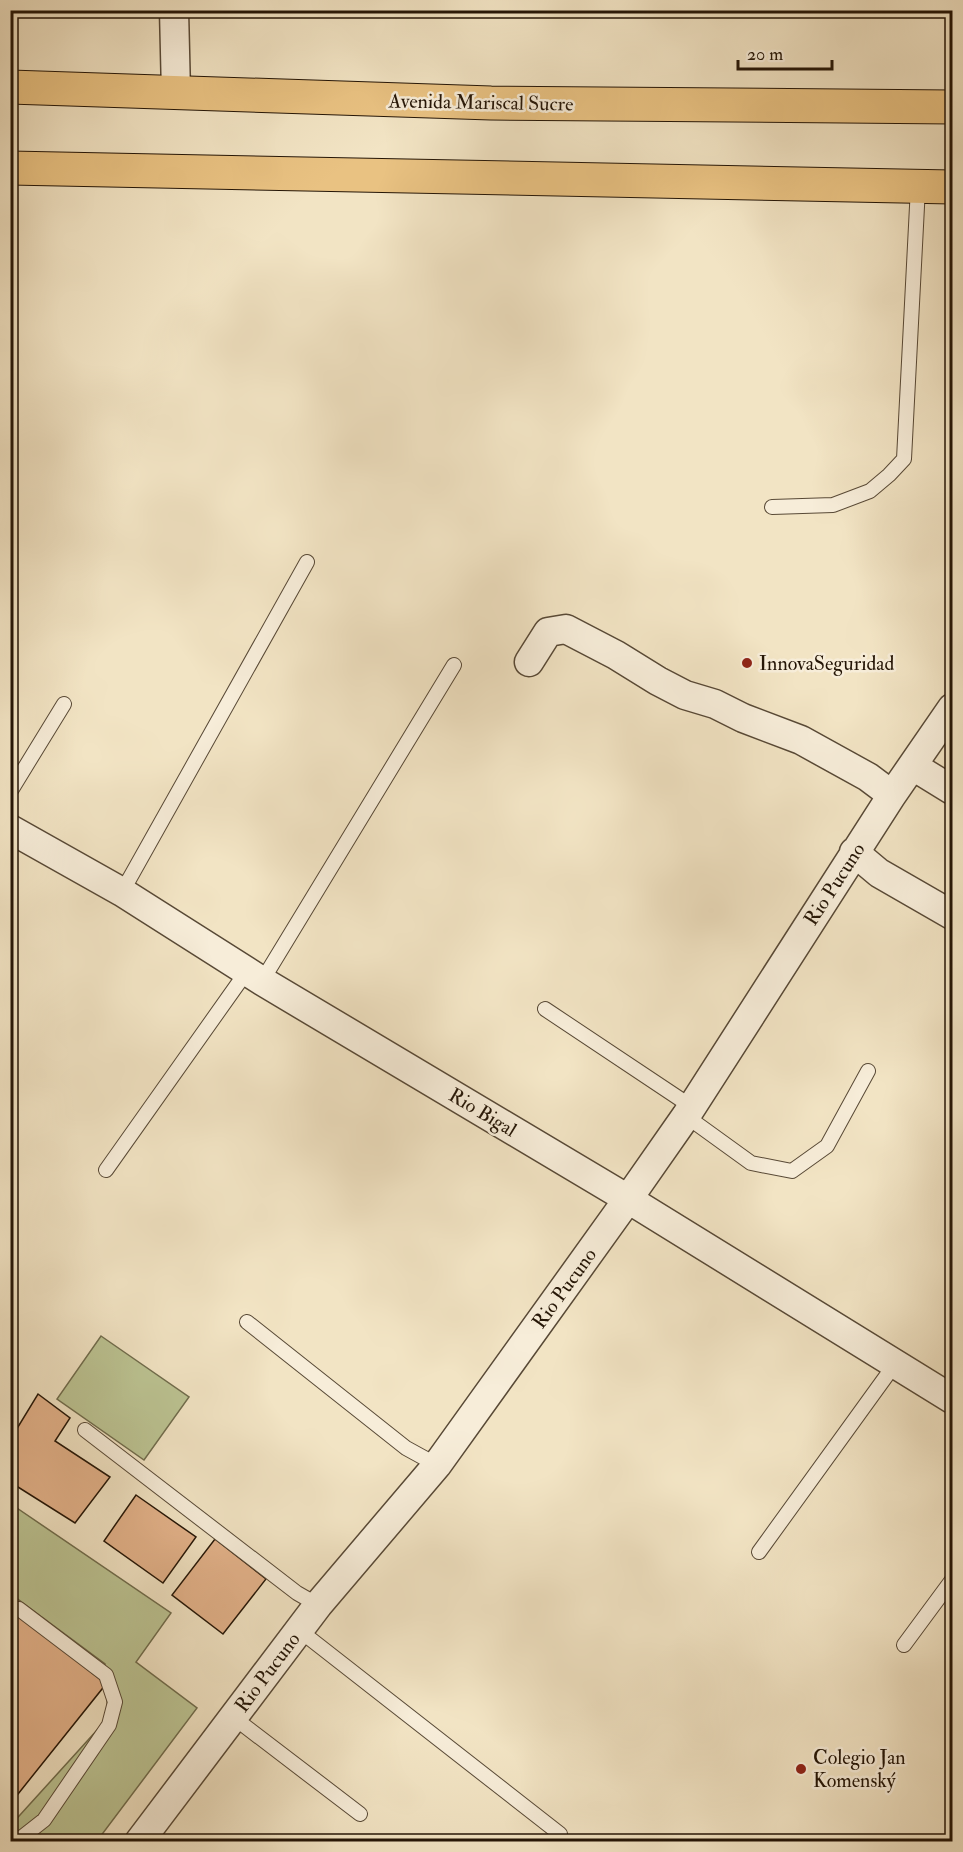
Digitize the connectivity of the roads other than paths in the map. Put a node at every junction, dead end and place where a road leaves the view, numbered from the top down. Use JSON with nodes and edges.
{"nodes":[{"id":1,"x":174,"y":10,"type":"edge"},
{"id":2,"x":10,"y":87,"type":"edge"},
{"id":3,"x":176,"y":93,"type":"junction"},
{"id":4,"x":952,"y":107,"type":"edge"},
{"id":5,"x":10,"y":168,"type":"edge"},
{"id":6,"x":918,"y":187,"type":"junction"},
{"id":7,"x":952,"y":187,"type":"edge"},
{"id":8,"x":772,"y":507,"type":"dead end"},
{"id":9,"x":307,"y":562,"type":"dead end"},
{"id":10,"x":529,"y":662,"type":"dead end"},
{"id":11,"x":454,"y":664,"type":"dead end"},
{"id":12,"x":64,"y":704,"type":"dead end"},
{"id":13,"x":952,"y":708,"type":"edge"},
{"id":14,"x":913,"y":766,"type":"junction"},
{"id":15,"x":952,"y":790,"type":"edge"},
{"id":16,"x":10,"y":792,"type":"edge"},
{"id":17,"x":892,"y":795,"type":"junction"},
{"id":18,"x":10,"y":829,"type":"edge"},
{"id":19,"x":854,"y":852,"type":"junction"},
{"id":20,"x":122,"y":892,"type":"junction"},
{"id":21,"x":952,"y":915,"type":"edge"},
{"id":22,"x":254,"y":976,"type":"junction"},
{"id":23,"x":545,"y":1009,"type":"dead end"},
{"id":24,"x":868,"y":1071,"type":"dead end"},
{"id":25,"x":689,"y":1112,"type":"junction"},
{"id":26,"x":106,"y":1170,"type":"dead end"},
{"id":27,"x":628,"y":1199,"type":"junction"},
{"id":28,"x":247,"y":1322,"type":"dead end"},
{"id":29,"x":895,"y":1364,"type":"junction"},
{"id":30,"x":952,"y":1399,"type":"edge"},
{"id":31,"x":86,"y":1430,"type":"dead end"},
{"id":32,"x":437,"y":1465,"type":"junction"},
{"id":33,"x":759,"y":1552,"type":"dead end"},
{"id":34,"x":952,"y":1580,"type":"edge"},
{"id":35,"x":318,"y":1605,"type":"junction"},
{"id":36,"x":10,"y":1610,"type":"edge"},
{"id":37,"x":299,"y":1630,"type":"junction"},
{"id":38,"x":904,"y":1646,"type":"dead end"},
{"id":39,"x":233,"y":1717,"type":"junction"},
{"id":40,"x":360,"y":1814,"type":"dead end"},
{"id":41,"x":560,"y":1834,"type":"dead end"},
{"id":42,"x":16,"y":1842,"type":"edge"},
{"id":43,"x":139,"y":1842,"type":"edge"}],
"edges":[{"from":1,"to":3,"type":"street"},
{"from":2,"to":3,"type":"main road","name":"Avenida Mariscal Sucre"},
{"from":3,"to":4,"type":"main road","name":"Avenida Mariscal Sucre"},
{"from":5,"to":6,"type":"main road"},
{"from":6,"to":7,"type":"main road"},
{"from":6,"to":8,"type":"lane"},
{"from":9,"to":20,"type":"lane"},
{"from":10,"to":17,"type":"street"},
{"from":11,"to":22,"type":"lane"},
{"from":12,"to":16,"type":"lane"},
{"from":13,"to":14,"type":"street","name":"Rio Pucuno"},
{"from":14,"to":15,"type":"street"},
{"from":14,"to":17,"type":"street","name":"Rio Pucuno"},
{"from":17,"to":19,"type":"street","name":"Rio Pucuno"},
{"from":18,"to":20,"type":"street","name":"Rio Bigal"},
{"from":19,"to":21,"type":"street"},
{"from":19,"to":25,"type":"street","name":"Rio Pucuno"},
{"from":20,"to":22,"type":"street","name":"Rio Bigal"},
{"from":22,"to":26,"type":"lane"},
{"from":22,"to":27,"type":"street","name":"Rio Bigal"},
{"from":23,"to":25,"type":"lane"},
{"from":24,"to":25,"type":"lane"},
{"from":25,"to":27,"type":"street","name":"Rio Pucuno"},
{"from":27,"to":29,"type":"street","name":"Rio Bigal"},
{"from":27,"to":32,"type":"street","name":"Rio Pucuno"},
{"from":28,"to":32,"type":"lane"},
{"from":29,"to":30,"type":"street","name":"Rio Bigal"},
{"from":29,"to":33,"type":"lane"},
{"from":31,"to":35,"type":"lane"},
{"from":32,"to":35,"type":"street","name":"Rio Pucuno"},
{"from":34,"to":38,"type":"lane"},
{"from":35,"to":37,"type":"street","name":"Rio Pucuno"},
{"from":36,"to":42,"type":"lane"},
{"from":37,"to":39,"type":"street","name":"Rio Pucuno"},
{"from":37,"to":41,"type":"lane"},
{"from":39,"to":40,"type":"lane"},
{"from":39,"to":43,"type":"street","name":"Rio Pucuno"}]}
